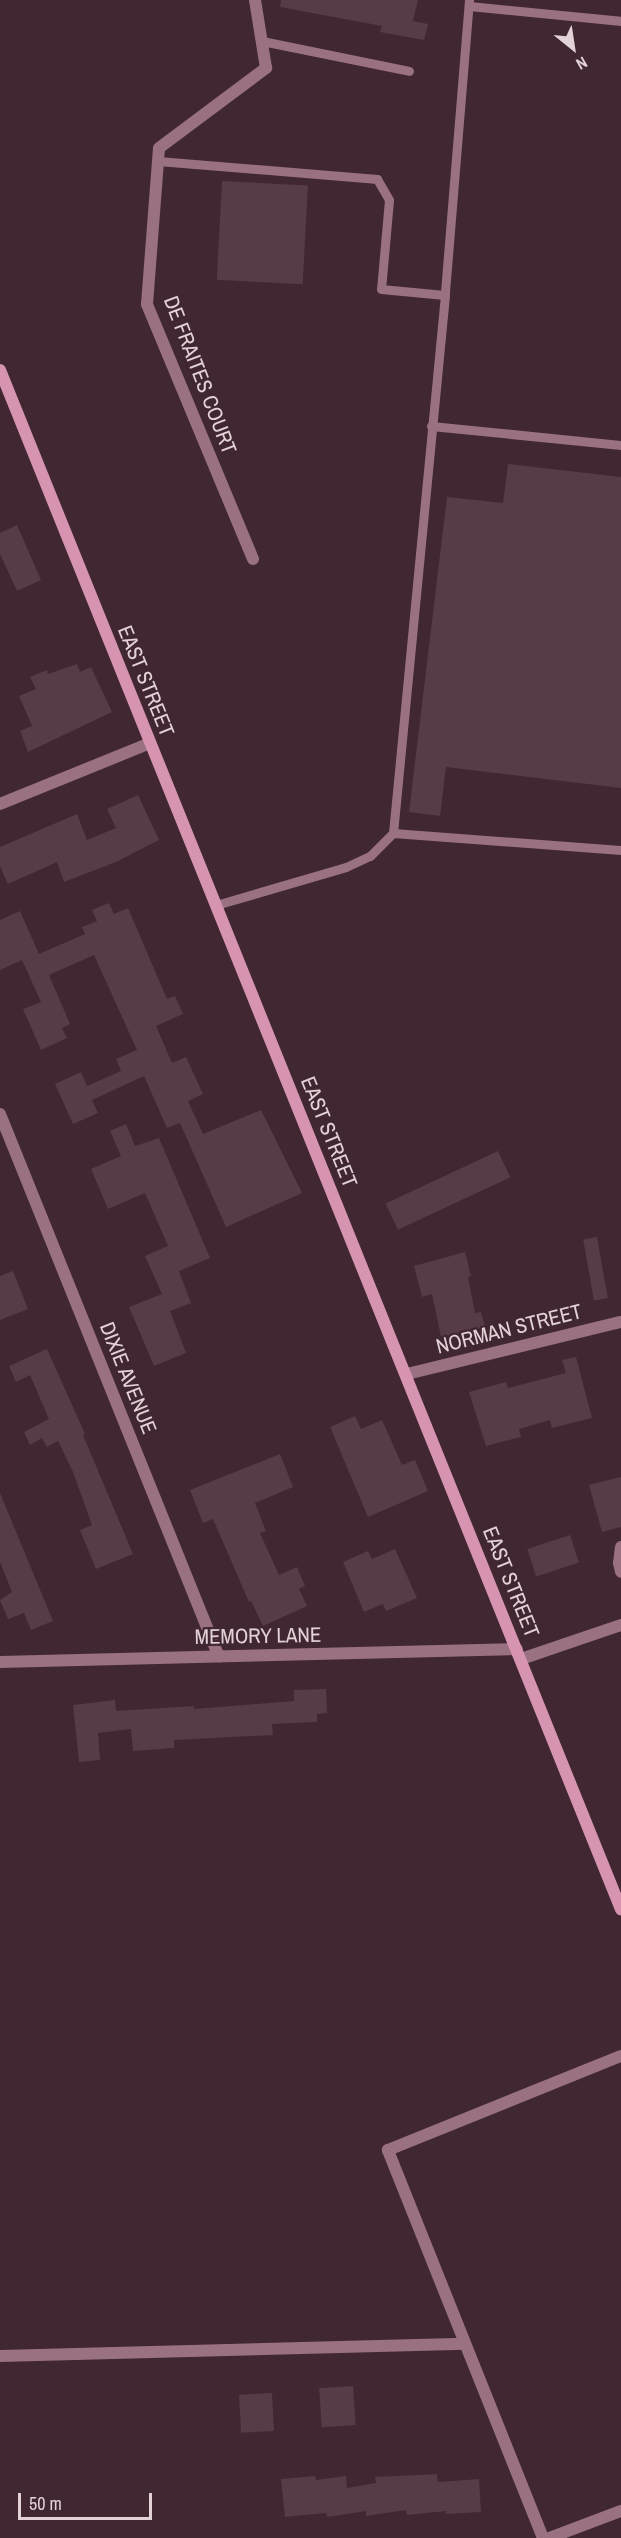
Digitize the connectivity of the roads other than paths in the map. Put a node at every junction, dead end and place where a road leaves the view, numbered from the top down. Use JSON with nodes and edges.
{"nodes":[{"id":1,"x":255,"y":0,"type":"edge"},
{"id":2,"x":469,"y":3,"type":"edge"},
{"id":3,"x":621,"y":21,"type":"edge"},
{"id":4,"x":262,"y":41,"type":"junction"},
{"id":5,"x":409,"y":71,"type":"dead end"},
{"id":6,"x":158,"y":161,"type":"junction"},
{"id":7,"x":445,"y":295,"type":"junction"},
{"id":8,"x":0,"y":370,"type":"edge"},
{"id":9,"x":430,"y":426,"type":"junction"},
{"id":10,"x":621,"y":445,"type":"edge"},
{"id":11,"x":253,"y":559,"type":"dead end"},
{"id":12,"x":150,"y":743,"type":"junction"},
{"id":13,"x":0,"y":804,"type":"edge"},
{"id":14,"x":393,"y":833,"type":"junction"},
{"id":15,"x":621,"y":850,"type":"edge"},
{"id":16,"x":216,"y":905,"type":"junction"},
{"id":17,"x":0,"y":1114,"type":"edge"},
{"id":18,"x":621,"y":1322,"type":"edge"},
{"id":19,"x":407,"y":1374,"type":"junction"},
{"id":20,"x":621,"y":1547,"type":"edge"},
{"id":21,"x":621,"y":1572,"type":"edge"},
{"id":22,"x":621,"y":1625,"type":"edge"},
{"id":23,"x":519,"y":1654,"type":"junction"},
{"id":24,"x":219,"y":1657,"type":"junction"},
{"id":25,"x":0,"y":1662,"type":"edge"},
{"id":26,"x":621,"y":1909,"type":"edge"},
{"id":27,"x":621,"y":2056,"type":"edge"},
{"id":28,"x":465,"y":2344,"type":"junction"},
{"id":29,"x":0,"y":2356,"type":"edge"},
{"id":30,"x":621,"y":2511,"type":"edge"},
{"id":31,"x":543,"y":2538,"type":"edge"},
{"id":32,"x":549,"y":2538,"type":"edge"}],
"edges":[{"from":1,"to":4,"type":"street","name":"DE FRAITES COURT"},
{"from":2,"to":3,"type":"lane"},
{"from":2,"to":7,"type":"lane"},
{"from":4,"to":5,"type":"lane"},
{"from":4,"to":6,"type":"street","name":"DE FRAITES COURT"},
{"from":6,"to":7,"type":"lane"},
{"from":6,"to":11,"type":"street","name":"DE FRAITES COURT"},
{"from":7,"to":9,"type":"lane"},
{"from":8,"to":12,"type":"street","name":"EAST STREET"},
{"from":9,"to":10,"type":"lane"},
{"from":9,"to":14,"type":"lane"},
{"from":12,"to":13,"type":"street"},
{"from":12,"to":16,"type":"street","name":"EAST STREET"},
{"from":14,"to":15,"type":"lane"},
{"from":14,"to":16,"type":"lane"},
{"from":16,"to":19,"type":"street","name":"EAST STREET"},
{"from":17,"to":24,"type":"street","name":"DIXIE AVENUE"},
{"from":18,"to":19,"type":"street","name":"NORMAN STREET"},
{"from":19,"to":23,"type":"street","name":"EAST STREET"},
{"from":20,"to":21,"type":"street"},
{"from":22,"to":23,"type":"street","name":"MEMORY LANE"},
{"from":23,"to":24,"type":"street","name":"MEMORY LANE"},
{"from":23,"to":26,"type":"street","name":"EAST STREET"},
{"from":24,"to":25,"type":"street","name":"MEMORY LANE"},
{"from":27,"to":28,"type":"street"},
{"from":28,"to":29,"type":"street"},
{"from":28,"to":31,"type":"street"},
{"from":30,"to":32,"type":"street"}]}
